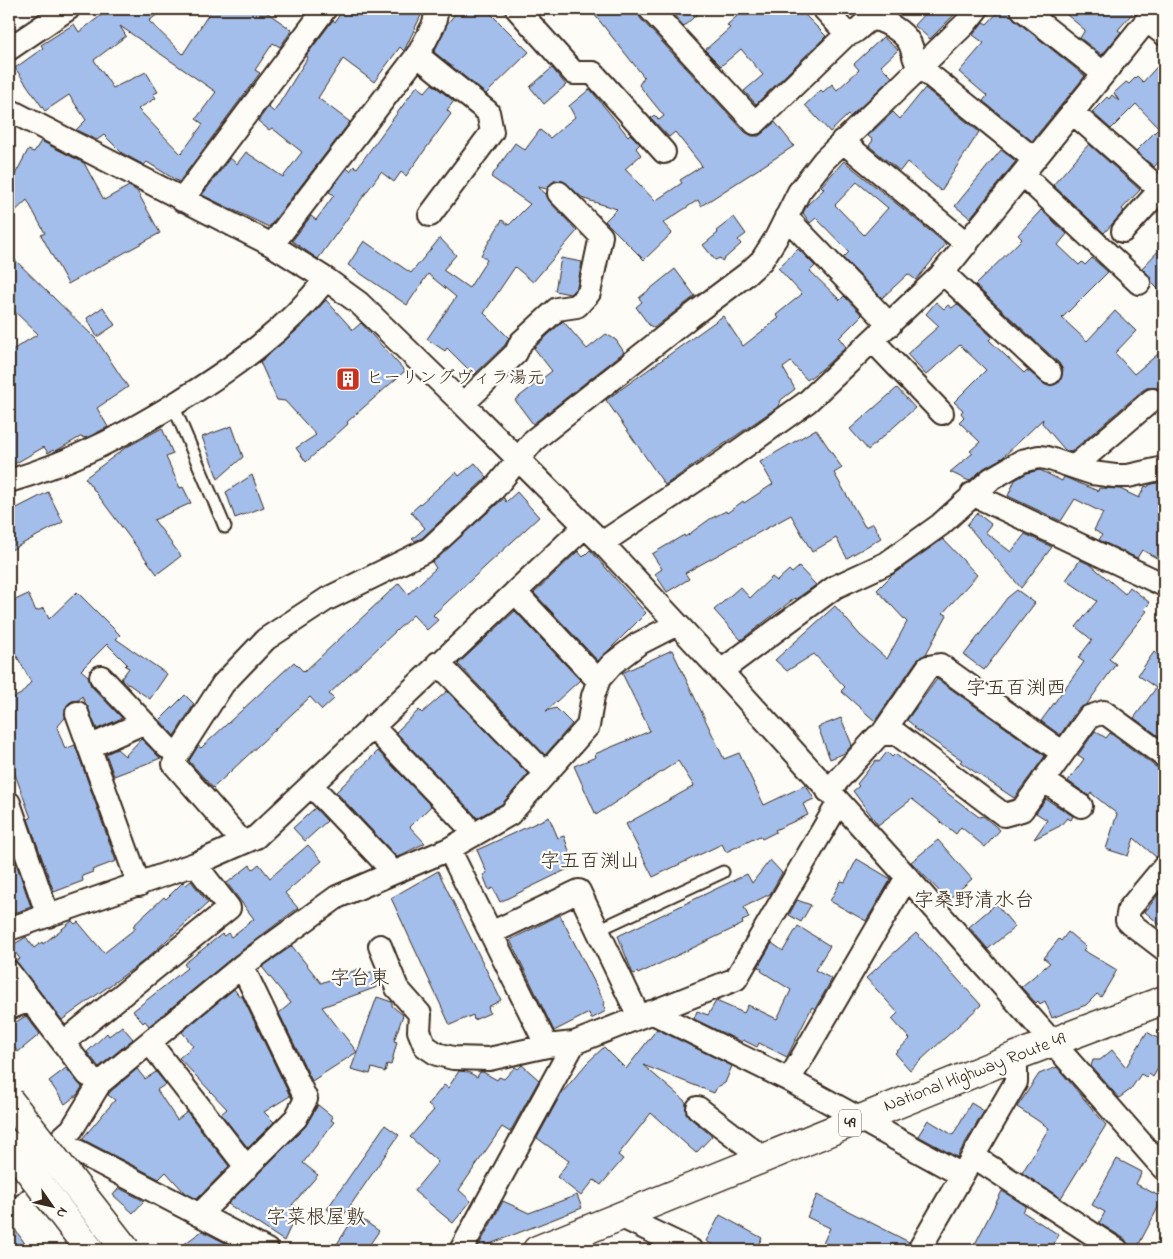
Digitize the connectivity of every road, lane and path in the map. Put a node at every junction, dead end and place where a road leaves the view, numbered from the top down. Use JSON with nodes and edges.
{"nodes":[{"id":1,"x":68,"y":9,"type":"edge"},
{"id":2,"x":325,"y":9,"type":"edge"},
{"id":3,"x":438,"y":9,"type":"edge"},
{"id":4,"x":517,"y":9,"type":"edge"},
{"id":5,"x":650,"y":9,"type":"edge"},
{"id":6,"x":824,"y":9,"type":"edge"},
{"id":7,"x":977,"y":9,"type":"edge"},
{"id":8,"x":1022,"y":9,"type":"edge"},
{"id":9,"x":1151,"y":15,"type":"edge"},
{"id":10,"x":847,"y":34,"type":"junction"},
{"id":11,"x":1164,"y":34,"type":"edge"},
{"id":12,"x":9,"y":50,"type":"edge"},
{"id":13,"x":417,"y":55,"type":"junction"},
{"id":14,"x":920,"y":67,"type":"junction"},
{"id":15,"x":1103,"y":73,"type":"junction"},
{"id":16,"x":9,"y":110,"type":"edge"},
{"id":17,"x":1072,"y":112,"type":"junction"},
{"id":18,"x":842,"y":141,"type":"junction"},
{"id":19,"x":664,"y":152,"type":"dead end"},
{"id":20,"x":1028,"y":167,"type":"junction"},
{"id":21,"x":1162,"y":192,"type":"edge"},
{"id":22,"x":559,"y":193,"type":"dead end"},
{"id":23,"x":182,"y":200,"type":"junction"},
{"id":24,"x":430,"y":215,"type":"dead end"},
{"id":25,"x":786,"y":217,"type":"junction"},
{"id":26,"x":1123,"y":231,"type":"dead end"},
{"id":27,"x":967,"y":244,"type":"junction"},
{"id":28,"x":272,"y":246,"type":"junction"},
{"id":29,"x":942,"y":274,"type":"junction"},
{"id":30,"x":326,"y":279,"type":"junction"},
{"id":31,"x":1139,"y":283,"type":"dead end"},
{"id":32,"x":890,"y":324,"type":"junction"},
{"id":33,"x":873,"y":341,"type":"junction"},
{"id":34,"x":1050,"y":373,"type":"dead end"},
{"id":35,"x":1152,"y":400,"type":"dead end"},
{"id":36,"x":463,"y":404,"type":"junction"},
{"id":37,"x":173,"y":405,"type":"junction"},
{"id":38,"x":942,"y":413,"type":"dead end"},
{"id":39,"x":517,"y":459,"type":"junction"},
{"id":40,"x":1075,"y":466,"type":"junction"},
{"id":41,"x":1164,"y":468,"type":"edge"},
{"id":42,"x":9,"y":481,"type":"edge"},
{"id":43,"x":972,"y":494,"type":"junction"},
{"id":44,"x":225,"y":527,"type":"dead end"},
{"id":45,"x":584,"y":527,"type":"junction"},
{"id":46,"x":602,"y":543,"type":"junction"},
{"id":47,"x":1164,"y":585,"type":"edge"},
{"id":48,"x":515,"y":592,"type":"junction"},
{"id":49,"x":677,"y":624,"type":"junction"},
{"id":50,"x":438,"y":663,"type":"junction"},
{"id":51,"x":721,"y":671,"type":"junction"},
{"id":52,"x":593,"y":675,"type":"dead end"},
{"id":53,"x":101,"y":677,"type":"dead end"},
{"id":54,"x":77,"y":713,"type":"dead end"},
{"id":55,"x":143,"y":722,"type":"junction"},
{"id":56,"x":372,"y":726,"type":"junction"},
{"id":57,"x":882,"y":734,"type":"junction"},
{"id":58,"x":89,"y":747,"type":"junction"},
{"id":59,"x":167,"y":747,"type":"dead end"},
{"id":60,"x":1063,"y":753,"type":"junction"},
{"id":61,"x":1164,"y":756,"type":"edge"},
{"id":62,"x":537,"y":765,"type":"dead end"},
{"id":63,"x":1043,"y":780,"type":"junction"},
{"id":64,"x":311,"y":785,"type":"junction"},
{"id":65,"x":833,"y":797,"type":"junction"},
{"id":66,"x":9,"y":803,"type":"edge"},
{"id":67,"x":1081,"y":806,"type":"dead end"},
{"id":68,"x":465,"y":823,"type":"dead end"},
{"id":69,"x":243,"y":843,"type":"junction"},
{"id":70,"x":449,"y":848,"type":"junction"},
{"id":71,"x":195,"y":864,"type":"junction"},
{"id":72,"x":387,"y":865,"type":"dead end"},
{"id":73,"x":1164,"y":867,"type":"edge"},
{"id":74,"x":724,"y":872,"type":"dead end"},
{"id":75,"x":907,"y":877,"type":"junction"},
{"id":76,"x":138,"y":885,"type":"junction"},
{"id":77,"x":48,"y":916,"type":"junction"},
{"id":78,"x":9,"y":929,"type":"edge"},
{"id":79,"x":598,"y":930,"type":"junction"},
{"id":80,"x":491,"y":932,"type":"junction"},
{"id":81,"x":380,"y":946,"type":"dead end"},
{"id":82,"x":1164,"y":949,"type":"edge"},
{"id":83,"x":242,"y":966,"type":"junction"},
{"id":84,"x":9,"y":972,"type":"edge"},
{"id":85,"x":30,"y":1000,"type":"junction"},
{"id":86,"x":1164,"y":1000,"type":"edge"},
{"id":87,"x":9,"y":1008,"type":"edge"},
{"id":88,"x":645,"y":1014,"type":"junction"},
{"id":89,"x":64,"y":1042,"type":"junction"},
{"id":90,"x":150,"y":1042,"type":"junction"},
{"id":91,"x":574,"y":1043,"type":"junction"},
{"id":92,"x":1052,"y":1043,"type":"junction"},
{"id":93,"x":547,"y":1046,"type":"junction"},
{"id":94,"x":1016,"y":1056,"type":"junction"},
{"id":95,"x":88,"y":1074,"type":"dead end"},
{"id":96,"x":789,"y":1080,"type":"junction"},
{"id":97,"x":9,"y":1100,"type":"edge"},
{"id":98,"x":698,"y":1108,"type":"dead end"},
{"id":99,"x":862,"y":1118,"type":"junction"},
{"id":100,"x":58,"y":1141,"type":"junction"},
{"id":101,"x":9,"y":1145,"type":"edge"},
{"id":102,"x":973,"y":1156,"type":"junction"},
{"id":103,"x":763,"y":1158,"type":"junction"},
{"id":104,"x":247,"y":1168,"type":"junction"},
{"id":105,"x":1164,"y":1170,"type":"edge"},
{"id":106,"x":962,"y":1175,"type":"junction"},
{"id":107,"x":9,"y":1186,"type":"edge"},
{"id":108,"x":199,"y":1215,"type":"junction"},
{"id":109,"x":620,"y":1216,"type":"junction"},
{"id":110,"x":90,"y":1250,"type":"edge"},
{"id":111,"x":126,"y":1250,"type":"edge"},
{"id":112,"x":267,"y":1250,"type":"edge"},
{"id":113,"x":461,"y":1250,"type":"edge"},
{"id":114,"x":537,"y":1250,"type":"edge"},
{"id":115,"x":691,"y":1250,"type":"edge"},
{"id":116,"x":919,"y":1250,"type":"edge"},
{"id":117,"x":1117,"y":1250,"type":"edge"}],
"edges":[{"from":1,"to":12,"type":"street"},
{"from":2,"to":23,"type":"street"},
{"from":3,"to":13,"type":"street"},
{"from":4,"to":19,"type":"street"},
{"from":5,"to":10,"type":"street"},
{"from":6,"to":10,"type":"street"},
{"from":7,"to":14,"type":"street"},
{"from":8,"to":15,"type":"street"},
{"from":9,"to":11,"type":"street"},
{"from":9,"to":15,"type":"street"},
{"from":10,"to":14,"type":"street"},
{"from":13,"to":24,"type":"street"},
{"from":13,"to":28,"type":"street"},
{"from":14,"to":18,"type":"street"},
{"from":14,"to":20,"type":"street"},
{"from":15,"to":17,"type":"street"},
{"from":16,"to":23,"type":"street"},
{"from":17,"to":20,"type":"street"},
{"from":17,"to":21,"type":"street"},
{"from":18,"to":25,"type":"street"},
{"from":18,"to":27,"type":"street"},
{"from":20,"to":27,"type":"street"},
{"from":20,"to":31,"type":"street"},
{"from":21,"to":26,"type":"street"},
{"from":22,"to":36,"type":"street"},
{"from":23,"to":28,"type":"street"},
{"from":25,"to":32,"type":"street"},
{"from":25,"to":39,"type":"street"},
{"from":27,"to":29,"type":"street"},
{"from":28,"to":30,"type":"street"},
{"from":29,"to":32,"type":"street"},
{"from":29,"to":34,"type":"street"},
{"from":30,"to":36,"type":"street"},
{"from":30,"to":37,"type":"street"},
{"from":32,"to":33,"type":"street"},
{"from":33,"to":38,"type":"street"},
{"from":33,"to":46,"type":"street"},
{"from":35,"to":40,"type":"street"},
{"from":36,"to":39,"type":"street"},
{"from":37,"to":42,"type":"street"},
{"from":37,"to":44,"type":"lane"},
{"from":39,"to":45,"type":"street"},
{"from":39,"to":69,"type":"street"},
{"from":40,"to":41,"type":"street"},
{"from":40,"to":43,"type":"street"},
{"from":43,"to":47,"type":"street"},
{"from":43,"to":51,"type":"street"},
{"from":45,"to":46,"type":"street"},
{"from":45,"to":48,"type":"street"},
{"from":46,"to":49,"type":"street"},
{"from":48,"to":50,"type":"street"},
{"from":48,"to":52,"type":"street"},
{"from":49,"to":51,"type":"street"},
{"from":49,"to":70,"type":"street"},
{"from":50,"to":56,"type":"street"},
{"from":50,"to":62,"type":"street"},
{"from":51,"to":65,"type":"street"},
{"from":53,"to":55,"type":"street"},
{"from":54,"to":58,"type":"street"},
{"from":55,"to":58,"type":"street"},
{"from":55,"to":59,"type":"street"},
{"from":56,"to":64,"type":"street"},
{"from":56,"to":68,"type":"street"},
{"from":57,"to":60,"type":"street"},
{"from":57,"to":63,"type":"street"},
{"from":57,"to":65,"type":"street"},
{"from":58,"to":76,"type":"street"},
{"from":60,"to":61,"type":"street"},
{"from":60,"to":63,"type":"street"},
{"from":63,"to":67,"type":"street"},
{"from":64,"to":69,"type":"street"},
{"from":64,"to":72,"type":"street"},
{"from":65,"to":75,"type":"street"},
{"from":65,"to":88,"type":"street"},
{"from":66,"to":77,"type":"street"},
{"from":69,"to":71,"type":"street"},
{"from":70,"to":80,"type":"street"},
{"from":70,"to":83,"type":"street"},
{"from":71,"to":76,"type":"street"},
{"from":71,"to":89,"type":"street"},
{"from":73,"to":82,"type":"street"},
{"from":74,"to":79,"type":"lane"},
{"from":75,"to":92,"type":"street"},
{"from":75,"to":96,"type":"street"},
{"from":76,"to":77,"type":"street"},
{"from":77,"to":78,"type":"street"},
{"from":79,"to":80,"type":"street"},
{"from":79,"to":88,"type":"street"},
{"from":80,"to":93,"type":"street"},
{"from":81,"to":93,"type":"street"},
{"from":83,"to":90,"type":"street"},
{"from":83,"to":104,"type":"street"},
{"from":84,"to":85,"type":"street"},
{"from":85,"to":87,"type":"street"},
{"from":85,"to":89,"type":"street"},
{"from":86,"to":92,"type":"main road","name":"National Highway Route 49","number":"49"},
{"from":88,"to":91,"type":"street"},
{"from":88,"to":96,"type":"street"},
{"from":89,"to":95,"type":"street"},
{"from":90,"to":100,"type":"street"},
{"from":90,"to":104,"type":"street"},
{"from":91,"to":93,"type":"street"},
{"from":91,"to":113,"type":"street"},
{"from":92,"to":94,"type":"main road","name":"National Highway Route 49","number":"49"},
{"from":92,"to":105,"type":"street"},
{"from":94,"to":99,"type":"main road","name":"National Highway Route 49","number":"49"},
{"from":94,"to":102,"type":"street"},
{"from":96,"to":99,"type":"street"},
{"from":97,"to":111,"type":"main road","bridge":true},
{"from":98,"to":103,"type":"street"},
{"from":99,"to":103,"type":"main road","name":"National Highway Route 49","number":"49"},
{"from":99,"to":106,"type":"street"},
{"from":100,"to":107,"type":"street"},
{"from":100,"to":108,"type":"street"},
{"from":101,"to":110,"type":"main road","bridge":true},
{"from":102,"to":106,"type":"street"},
{"from":102,"to":117,"type":"street"},
{"from":103,"to":109,"type":"main road","name":"National Highway Route 49","number":"49"},
{"from":104,"to":108,"type":"street"},
{"from":106,"to":116,"type":"street"},
{"from":108,"to":112,"type":"street"},
{"from":109,"to":114,"type":"main road","name":"National Highway Route 49","number":"49"},
{"from":109,"to":115,"type":"street"}]}
